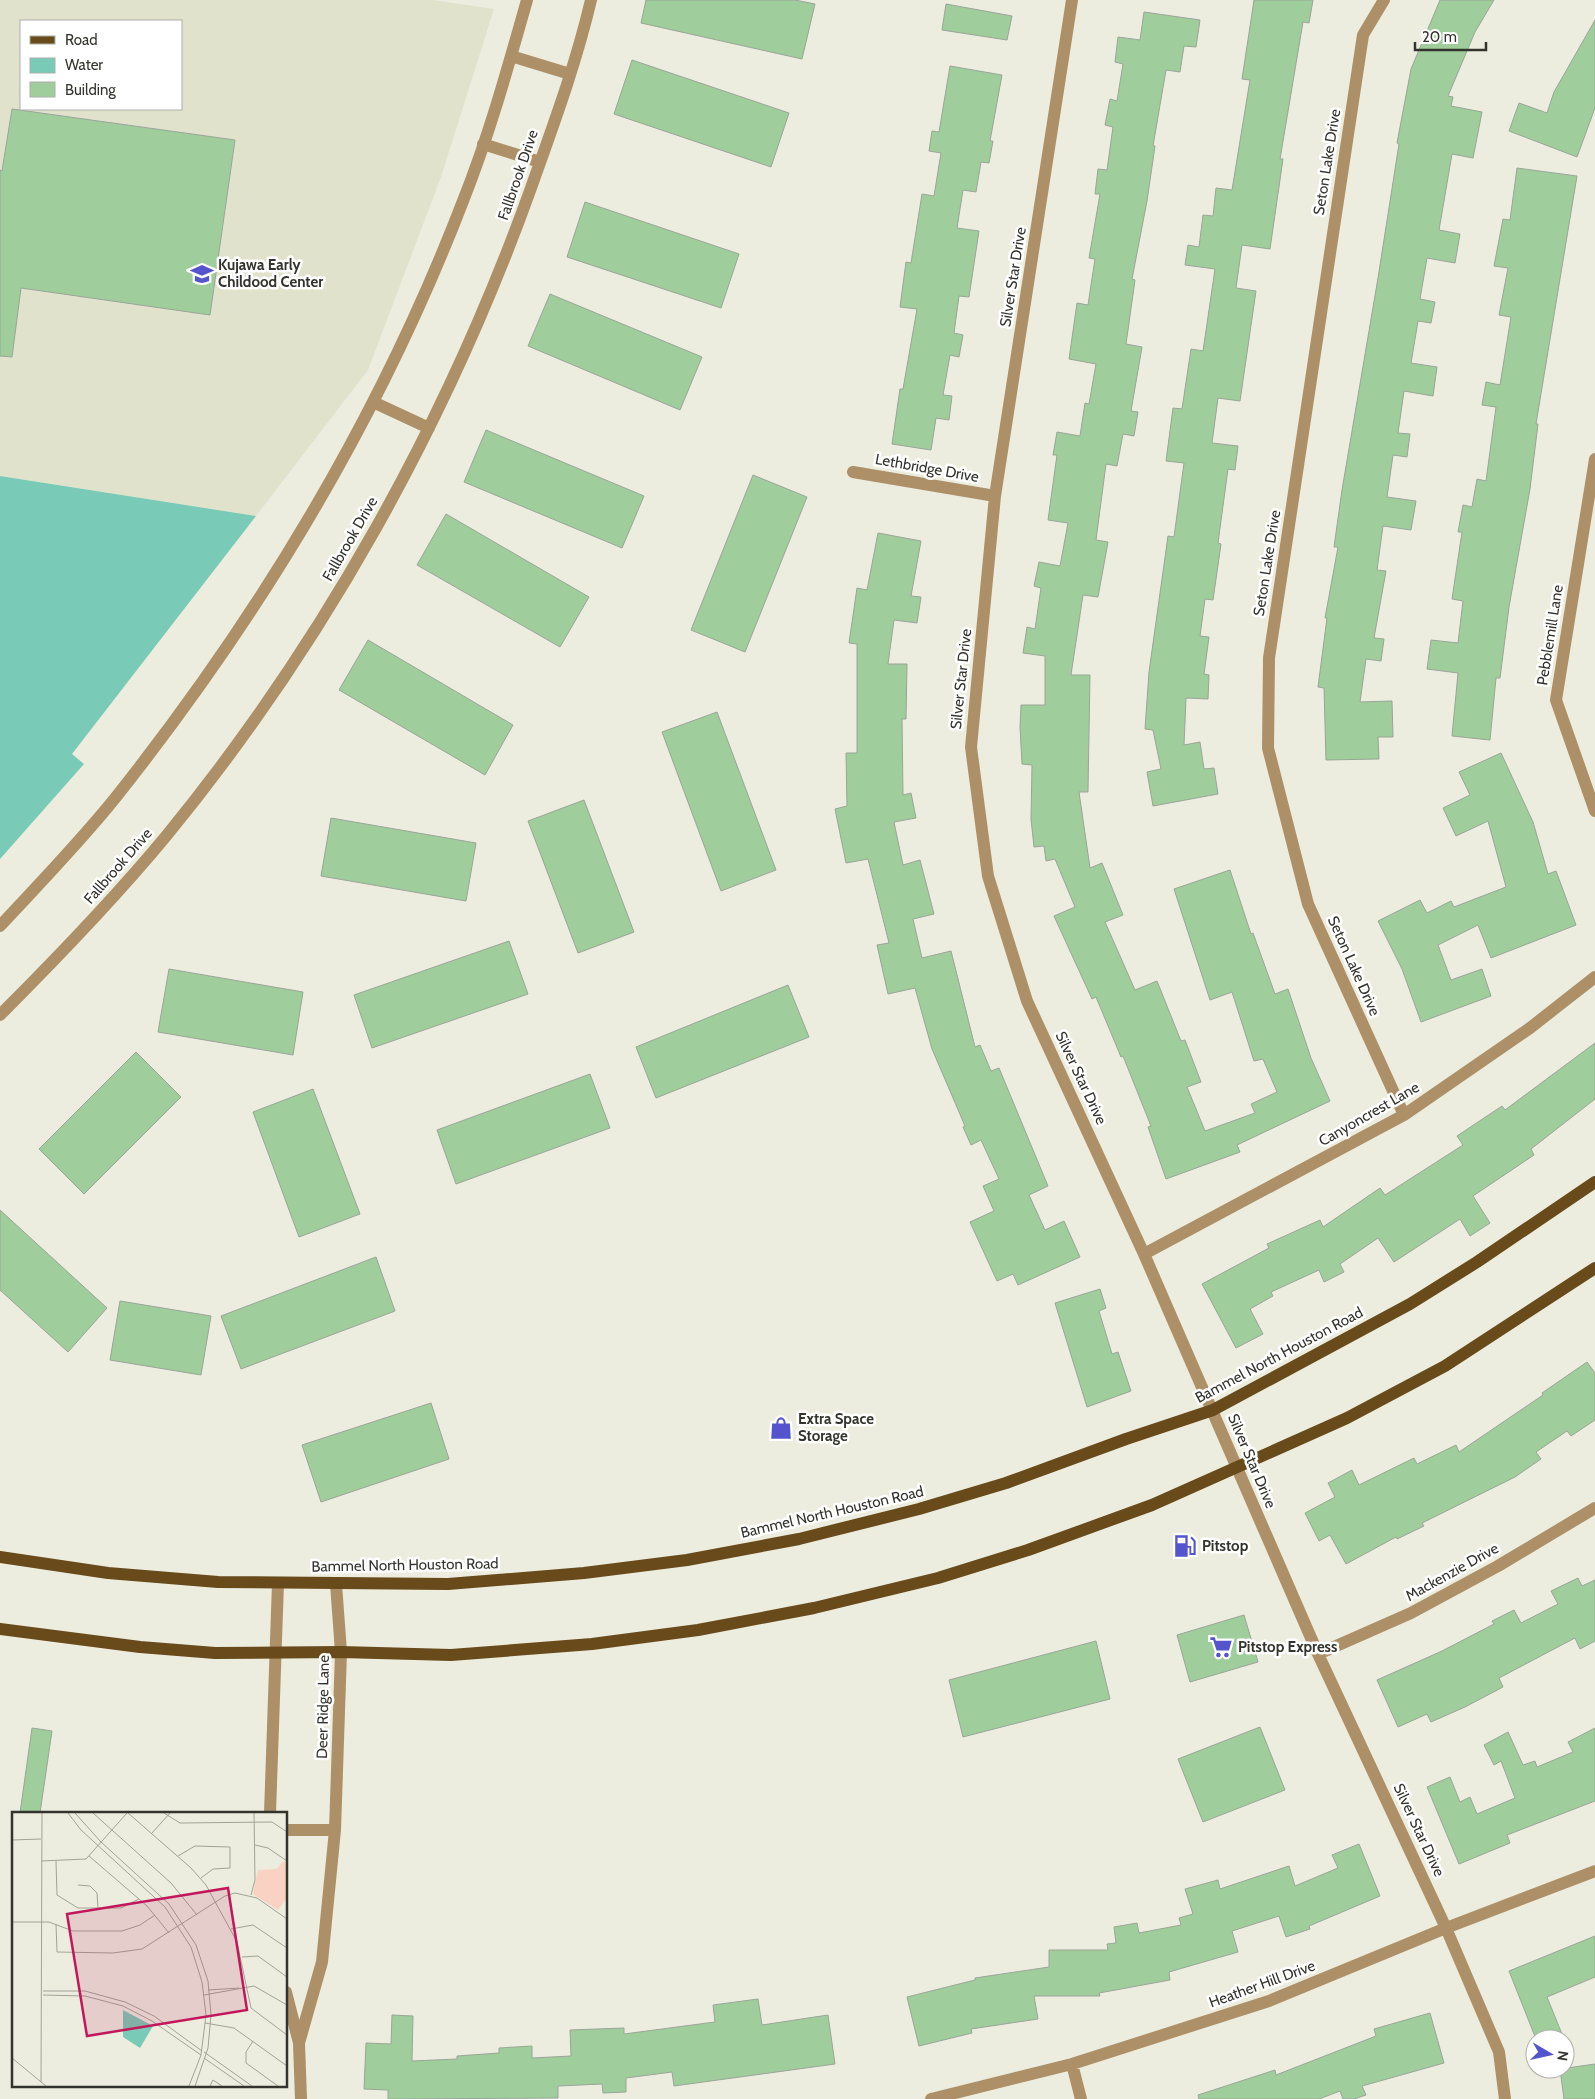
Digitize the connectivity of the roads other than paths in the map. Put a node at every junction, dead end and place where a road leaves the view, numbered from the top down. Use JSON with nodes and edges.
{"nodes":[{"id":1,"x":527,"y":0,"type":"edge"},
{"id":2,"x":591,"y":0,"type":"edge"},
{"id":3,"x":1072,"y":0,"type":"edge"},
{"id":4,"x":1384,"y":0,"type":"edge"},
{"id":5,"x":511,"y":56,"type":"junction"},
{"id":6,"x":570,"y":74,"type":"junction"},
{"id":7,"x":483,"y":144,"type":"junction"},
{"id":8,"x":540,"y":162,"type":"junction"},
{"id":9,"x":373,"y":402,"type":"junction"},
{"id":10,"x":429,"y":428,"type":"junction"},
{"id":11,"x":1595,"y":459,"type":"edge"},
{"id":12,"x":853,"y":472,"type":"dead end"},
{"id":13,"x":995,"y":496,"type":"junction"},
{"id":14,"x":1595,"y":812,"type":"edge"},
{"id":15,"x":0,"y":926,"type":"edge"},
{"id":16,"x":1595,"y":976,"type":"edge"},
{"id":17,"x":0,"y":1015,"type":"edge"},
{"id":18,"x":1404,"y":1115,"type":"junction"},
{"id":19,"x":1595,"y":1182,"type":"edge"},
{"id":20,"x":1144,"y":1254,"type":"junction"},
{"id":21,"x":1595,"y":1268,"type":"edge"},
{"id":22,"x":1213,"y":1410,"type":"junction"},
{"id":23,"x":1237,"y":1468,"type":"junction"},
{"id":24,"x":1595,"y":1508,"type":"edge"},
{"id":25,"x":0,"y":1557,"type":"edge"},
{"id":26,"x":278,"y":1583,"type":"junction"},
{"id":27,"x":336,"y":1584,"type":"junction"},
{"id":28,"x":0,"y":1629,"type":"edge"},
{"id":29,"x":275,"y":1652,"type":"junction"},
{"id":30,"x":340,"y":1652,"type":"junction"},
{"id":31,"x":1318,"y":1654,"type":"junction"},
{"id":32,"x":270,"y":1812,"type":"edge"},
{"id":33,"x":288,"y":1830,"type":"edge"},
{"id":34,"x":336,"y":1830,"type":"junction"},
{"id":35,"x":1595,"y":1871,"type":"edge"},
{"id":36,"x":1446,"y":1928,"type":"junction"},
{"id":37,"x":288,"y":2000,"type":"edge"},
{"id":38,"x":299,"y":2043,"type":"junction"},
{"id":39,"x":1072,"y":2064,"type":"junction"},
{"id":40,"x":301,"y":2099,"type":"edge"},
{"id":41,"x":931,"y":2099,"type":"edge"},
{"id":42,"x":1081,"y":2099,"type":"edge"},
{"id":43,"x":1505,"y":2099,"type":"edge"}],
"edges":[{"from":1,"to":5,"type":"street"},
{"from":2,"to":6,"type":"street","name":"Fallbrook Drive"},
{"from":3,"to":13,"type":"street","name":"Silver Star Drive"},
{"from":4,"to":18,"type":"street","name":"Seton Lake Drive"},
{"from":5,"to":6,"type":"street"},
{"from":5,"to":7,"type":"street"},
{"from":6,"to":8,"type":"street","name":"Fallbrook Drive"},
{"from":7,"to":8,"type":"street"},
{"from":7,"to":9,"type":"street"},
{"from":8,"to":10,"type":"street","name":"Fallbrook Drive"},
{"from":9,"to":10,"type":"street"},
{"from":9,"to":15,"type":"street"},
{"from":10,"to":17,"type":"street","name":"Fallbrook Drive"},
{"from":11,"to":14,"type":"street","name":"Pebblemill Lane"},
{"from":12,"to":13,"type":"street","name":"Lethbridge Drive"},
{"from":13,"to":20,"type":"street","name":"Silver Star Drive"},
{"from":16,"to":18,"type":"street","name":"Canyoncrest Lane"},
{"from":18,"to":20,"type":"street","name":"Canyoncrest Lane"},
{"from":19,"to":22,"type":"main road","name":"Bammel North Houston Road"},
{"from":20,"to":22,"type":"street","name":"Silver Star Drive"},
{"from":21,"to":23,"type":"main road"},
{"from":22,"to":23,"type":"street","name":"Silver Star Drive"},
{"from":22,"to":27,"type":"main road","name":"Bammel North Houston Road"},
{"from":23,"to":30,"type":"main road"},
{"from":23,"to":31,"type":"street","name":"Silver Star Drive"},
{"from":24,"to":31,"type":"street","name":"Mackenzie Drive"},
{"from":25,"to":26,"type":"main road","name":"Bammel North Houston Road"},
{"from":26,"to":27,"type":"main road","name":"Bammel North Houston Road"},
{"from":26,"to":29,"type":"street"},
{"from":27,"to":30,"type":"street","name":"Deer Ridge Lane"},
{"from":28,"to":29,"type":"main road"},
{"from":29,"to":30,"type":"main road"},
{"from":29,"to":32,"type":"street"},
{"from":30,"to":34,"type":"street","name":"Deer Ridge Lane"},
{"from":31,"to":36,"type":"street","name":"Silver Star Drive"},
{"from":33,"to":34,"type":"street"},
{"from":34,"to":38,"type":"street","name":"Deer Ridge Lane"},
{"from":35,"to":36,"type":"street","name":"Heather Hill Drive"},
{"from":36,"to":39,"type":"street","name":"Heather Hill Drive"},
{"from":36,"to":43,"type":"street","name":"Silver Star Drive"},
{"from":37,"to":38,"type":"street","name":"Deer Ridge Lane"},
{"from":38,"to":40,"type":"street","name":"Deer Ridge Lane"},
{"from":39,"to":41,"type":"street","name":"Heather Hill Drive"},
{"from":39,"to":42,"type":"street"}]}
